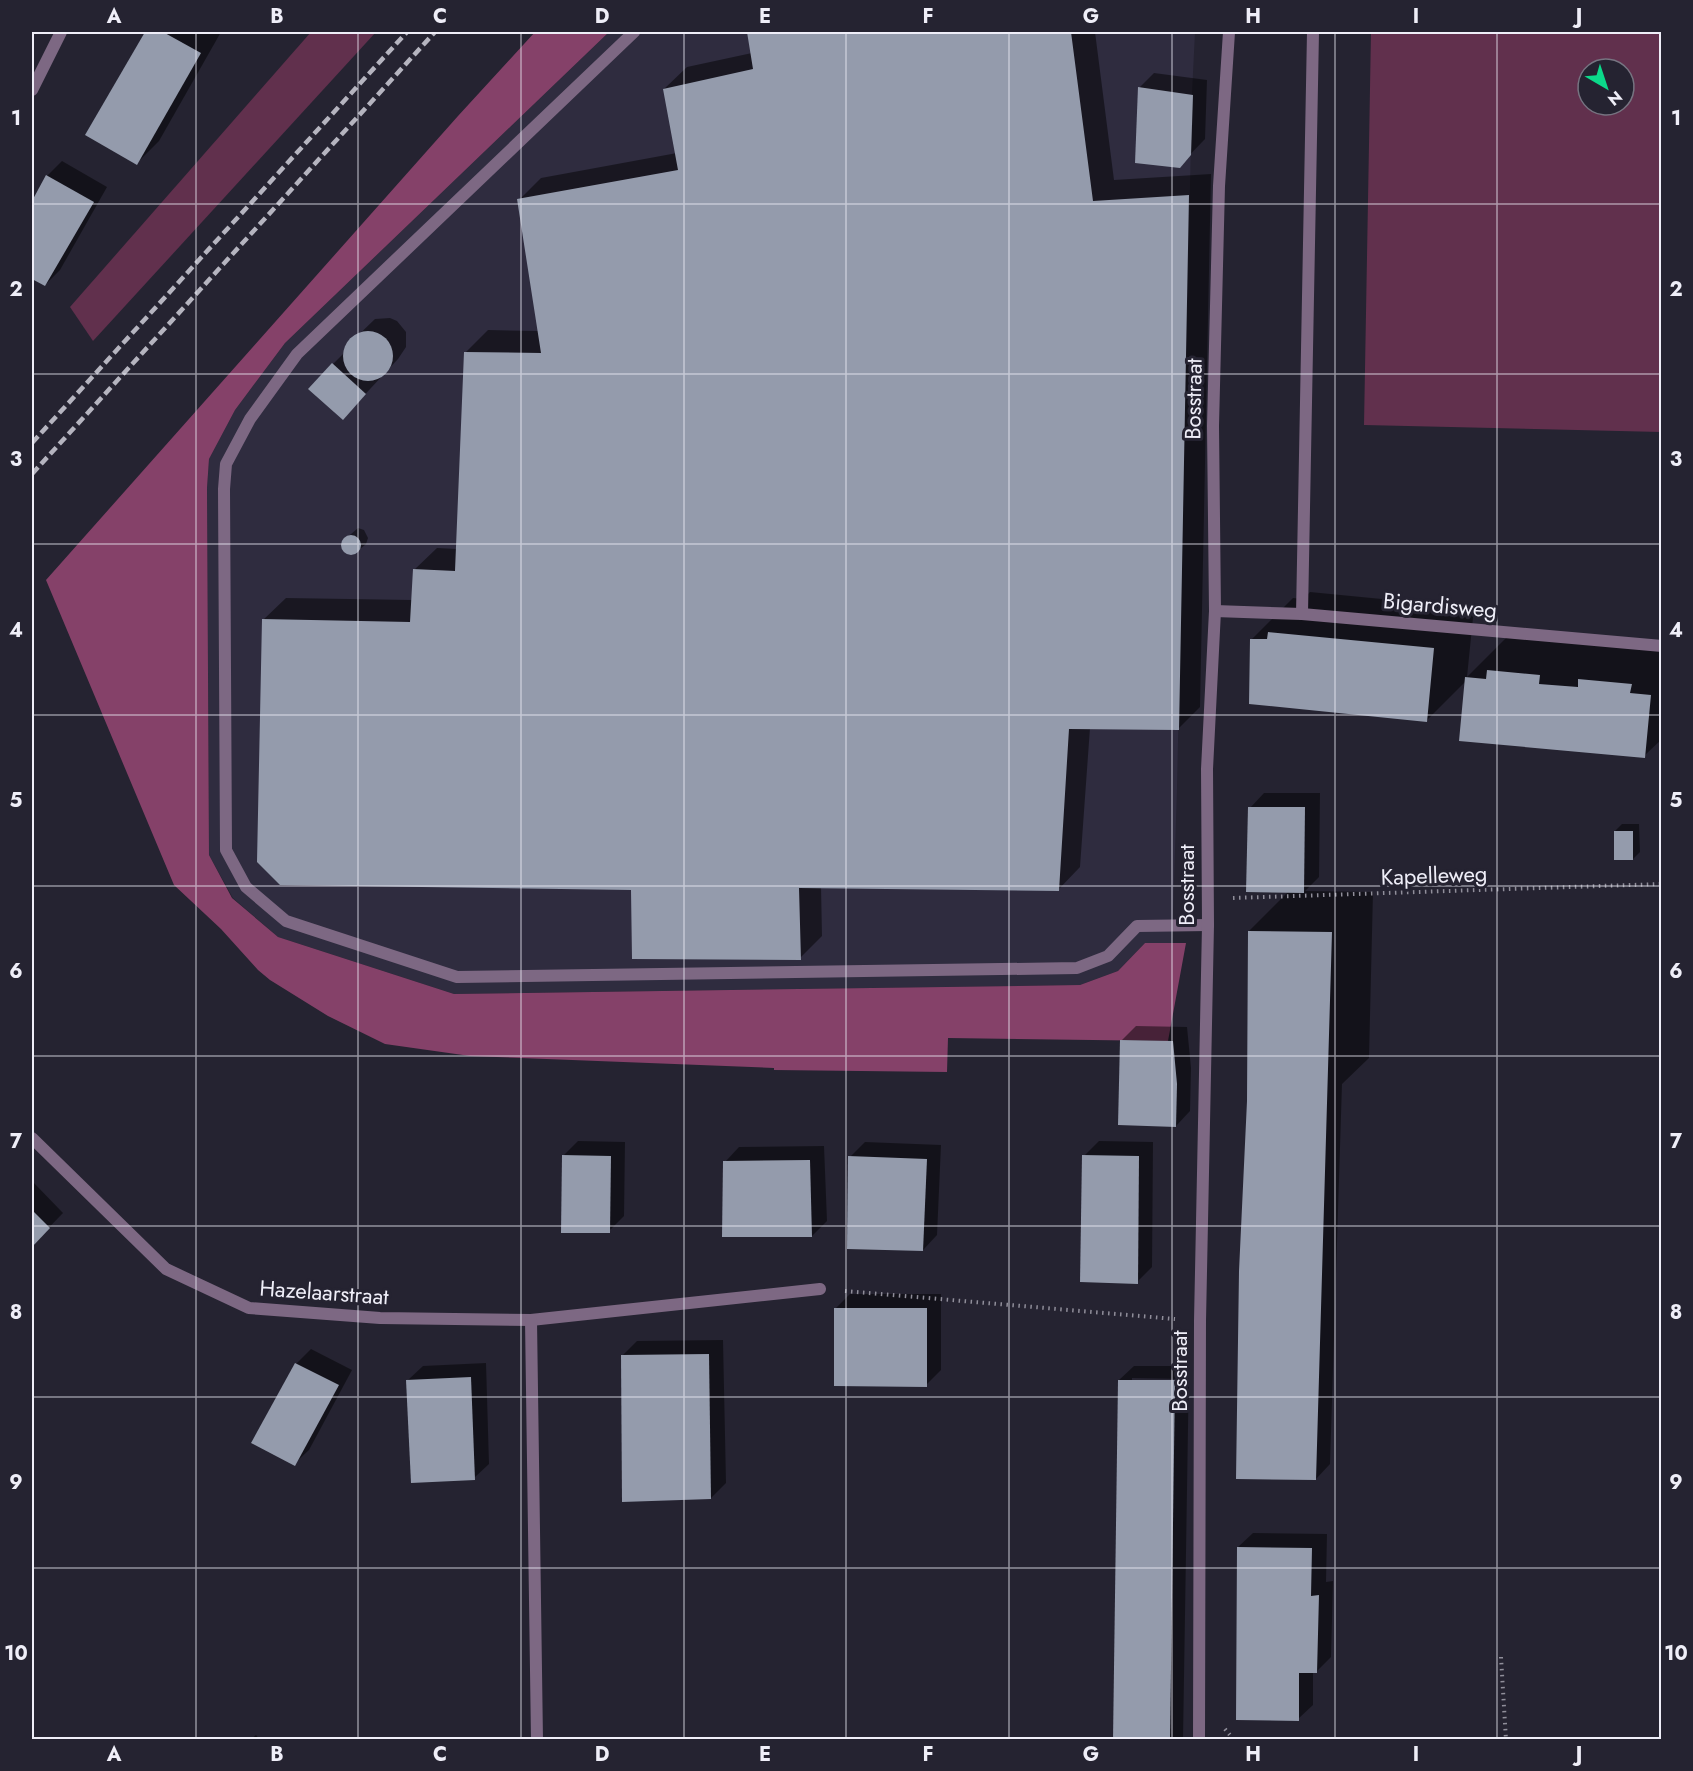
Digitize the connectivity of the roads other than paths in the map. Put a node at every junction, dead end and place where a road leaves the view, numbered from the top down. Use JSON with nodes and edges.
{"nodes":[{"id":1,"x":61,"y":32,"type":"edge"},
{"id":2,"x":634,"y":32,"type":"edge"},
{"id":3,"x":1228,"y":32,"type":"edge"},
{"id":4,"x":1313,"y":32,"type":"edge"},
{"id":5,"x":32,"y":90,"type":"edge"},
{"id":6,"x":1215,"y":611,"type":"junction"},
{"id":7,"x":1302,"y":614,"type":"junction"},
{"id":8,"x":1662,"y":646,"type":"edge"},
{"id":9,"x":1208,"y":926,"type":"junction"},
{"id":10,"x":32,"y":1138,"type":"edge"},
{"id":11,"x":820,"y":1288,"type":"road end"},
{"id":12,"x":531,"y":1320,"type":"junction"},
{"id":13,"x":537,"y":1740,"type":"edge"},
{"id":14,"x":1199,"y":1740,"type":"edge"}],
"edges":[{"from":1,"to":5,"type":"street"},
{"from":2,"to":9,"type":"street"},
{"from":3,"to":6,"type":"street","name":"Bosstraat"},
{"from":4,"to":7,"type":"street"},
{"from":6,"to":7,"type":"street","name":"Bigardisweg"},
{"from":6,"to":9,"type":"street","name":"Bosstraat"},
{"from":7,"to":8,"type":"street","name":"Bigardisweg"},
{"from":9,"to":14,"type":"street","name":"Bosstraat"},
{"from":10,"to":12,"type":"street","name":"Hazelaarstraat"},
{"from":11,"to":12,"type":"street","name":"Hazelaarstraat"},
{"from":12,"to":13,"type":"street"}]}
